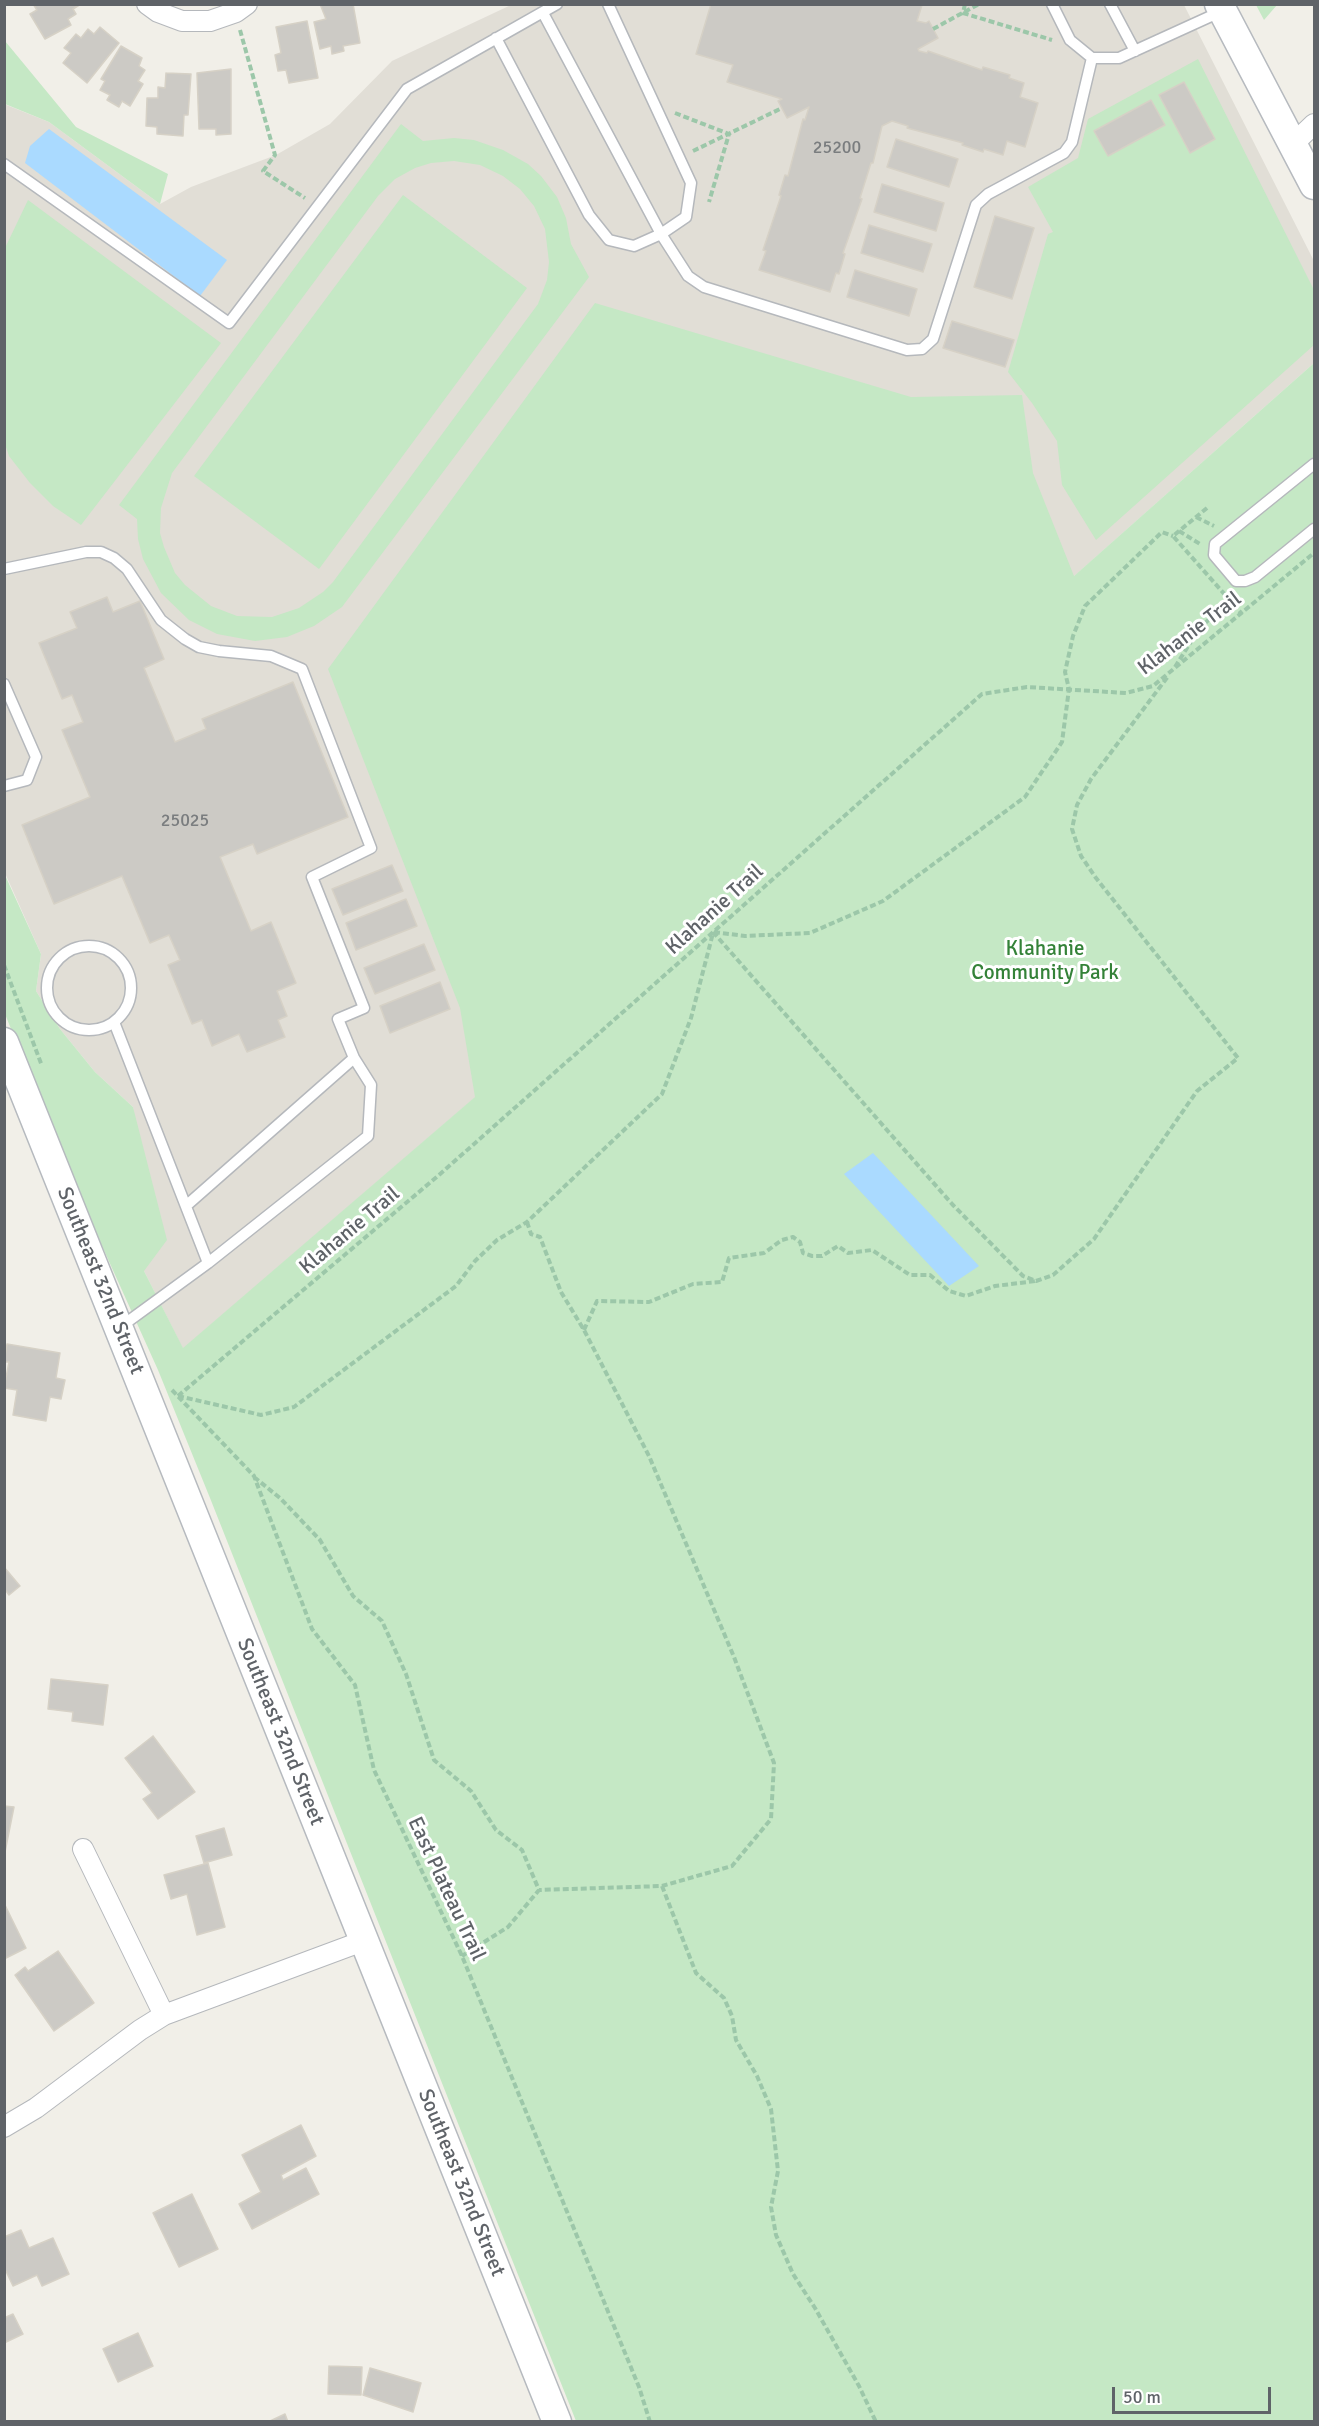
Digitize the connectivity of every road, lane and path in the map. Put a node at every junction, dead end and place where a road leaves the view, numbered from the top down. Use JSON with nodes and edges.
{"nodes":[{"id":1,"x":147,"y":4,"type":"edge"},
{"id":2,"x":557,"y":4,"type":"edge"},
{"id":3,"x":608,"y":4,"type":"edge"},
{"id":4,"x":965,"y":4,"type":"edge"},
{"id":5,"x":979,"y":4,"type":"edge"},
{"id":6,"x":1052,"y":4,"type":"edge"},
{"id":7,"x":1110,"y":4,"type":"edge"},
{"id":8,"x":241,"y":8,"type":"edge"},
{"id":9,"x":1220,"y":8,"type":"edge"},
{"id":10,"x":543,"y":13,"type":"junction"},
{"id":11,"x":963,"y":13,"type":"junction"},
{"id":12,"x":933,"y":29,"type":"dead end"},
{"id":13,"x":496,"y":39,"type":"junction"},
{"id":14,"x":1052,"y":40,"type":"dead end"},
{"id":15,"x":1135,"y":51,"type":"junction"},
{"id":16,"x":1092,"y":58,"type":"junction"},
{"id":17,"x":782,"y":108,"type":"dead end"},
{"id":18,"x":674,"y":113,"type":"dead end"},
{"id":19,"x":1314,"y":124,"type":"edge"},
{"id":20,"x":729,"y":134,"type":"junction"},
{"id":21,"x":1293,"y":144,"type":"junction"},
{"id":22,"x":693,"y":151,"type":"dead end"},
{"id":23,"x":4,"y":164,"type":"edge"},
{"id":24,"x":1314,"y":185,"type":"edge"},
{"id":25,"x":709,"y":202,"type":"dead end"},
{"id":26,"x":317,"y":207,"type":"junction"},
{"id":27,"x":661,"y":234,"type":"junction"},
{"id":28,"x":1314,"y":464,"type":"edge"},
{"id":29,"x":1196,"y":517,"type":"dead end"},
{"id":30,"x":1220,"y":528,"type":"dead end"},
{"id":31,"x":1314,"y":529,"type":"edge"},
{"id":32,"x":1179,"y":531,"type":"dead end"},
{"id":33,"x":1173,"y":536,"type":"dead end"},
{"id":34,"x":1201,"y":544,"type":"dead end"},
{"id":35,"x":1314,"y":553,"type":"edge"},
{"id":36,"x":4,"y":569,"type":"edge"},
{"id":37,"x":1229,"y":600,"type":"dead end"},
{"id":38,"x":1172,"y":670,"type":"junction"},
{"id":39,"x":4,"y":684,"type":"edge"},
{"id":40,"x":1070,"y":689,"type":"junction"},
{"id":41,"x":4,"y":786,"type":"edge"},
{"id":42,"x":714,"y":932,"type":"junction"},
{"id":43,"x":114,"y":1022,"type":"junction"},
{"id":44,"x":4,"y":1042,"type":"edge"},
{"id":45,"x":354,"y":1058,"type":"junction"},
{"id":46,"x":187,"y":1205,"type":"junction"},
{"id":47,"x":527,"y":1222,"type":"junction"},
{"id":48,"x":208,"y":1263,"type":"junction"},
{"id":49,"x":1035,"y":1281,"type":"junction"},
{"id":50,"x":119,"y":1328,"type":"junction"},
{"id":51,"x":584,"y":1330,"type":"junction"},
{"id":52,"x":178,"y":1396,"type":"junction"},
{"id":53,"x":254,"y":1476,"type":"junction"},
{"id":54,"x":82,"y":1849,"type":"dead end"},
{"id":55,"x":662,"y":1886,"type":"junction"},
{"id":56,"x":539,"y":1890,"type":"junction"},
{"id":57,"x":363,"y":1941,"type":"junction"},
{"id":58,"x":462,"y":1956,"type":"junction"},
{"id":59,"x":164,"y":2015,"type":"junction"},
{"id":60,"x":4,"y":2127,"type":"edge"},
{"id":61,"x":556,"y":2421,"type":"edge"},
{"id":62,"x":650,"y":2421,"type":"edge"},
{"id":63,"x":876,"y":2421,"type":"edge"}],
"edges":[{"from":1,"to":8,"type":"street"},
{"from":2,"to":10,"type":"lane"},
{"from":3,"to":27,"type":"lane"},
{"from":4,"to":11,"type":"path"},
{"from":5,"to":11,"type":"path"},
{"from":6,"to":16,"type":"lane"},
{"from":7,"to":15,"type":"lane"},
{"from":8,"to":26,"type":"path"},
{"from":9,"to":15,"type":"lane"},
{"from":9,"to":21,"type":"street"},
{"from":10,"to":13,"type":"lane"},
{"from":10,"to":27,"type":"lane"},
{"from":11,"to":12,"type":"path"},
{"from":11,"to":14,"type":"path"},
{"from":13,"to":26,"type":"lane"},
{"from":13,"to":27,"type":"lane"},
{"from":15,"to":16,"type":"lane"},
{"from":16,"to":27,"type":"lane"},
{"from":17,"to":20,"type":"path"},
{"from":18,"to":20,"type":"path"},
{"from":19,"to":21,"type":"street"},
{"from":20,"to":22,"type":"path"},
{"from":20,"to":25,"type":"path"},
{"from":21,"to":24,"type":"street"},
{"from":23,"to":26,"type":"lane"},
{"from":28,"to":31,"type":"lane"},
{"from":29,"to":30,"type":"path"},
{"from":32,"to":34,"type":"path"},
{"from":33,"to":40,"type":"path"},
{"from":35,"to":38,"type":"path","name":"Klahanie Trail"},
{"from":36,"to":45,"type":"lane"},
{"from":37,"to":38,"type":"path"},
{"from":38,"to":40,"type":"path","name":"Klahanie Trail"},
{"from":38,"to":49,"type":"path"},
{"from":39,"to":41,"type":"lane"},
{"from":40,"to":42,"type":"path","name":"Klahanie Trail"},
{"from":40,"to":42,"type":"path"},
{"from":42,"to":47,"type":"path"},
{"from":42,"to":49,"type":"path"},
{"from":42,"to":52,"type":"path","name":"Klahanie Trail"},
{"from":43,"to":43,"type":"lane"},
{"from":43,"to":46,"type":"lane"},
{"from":44,"to":50,"type":"street","name":"Southeast 32nd Street"},
{"from":45,"to":46,"type":"lane"},
{"from":45,"to":48,"type":"lane"},
{"from":46,"to":48,"type":"lane"},
{"from":47,"to":51,"type":"path"},
{"from":47,"to":52,"type":"path"},
{"from":48,"to":50,"type":"lane"},
{"from":49,"to":51,"type":"path"},
{"from":50,"to":57,"type":"street","name":"Southeast 32nd Street"},
{"from":51,"to":55,"type":"path"},
{"from":52,"to":53,"type":"path","name":"East Plateau Trail"},
{"from":53,"to":56,"type":"path"},
{"from":53,"to":58,"type":"path","name":"East Plateau Trail"},
{"from":54,"to":59,"type":"street"},
{"from":55,"to":56,"type":"path"},
{"from":55,"to":63,"type":"path"},
{"from":56,"to":58,"type":"path"},
{"from":57,"to":59,"type":"street"},
{"from":57,"to":61,"type":"street","name":"Southeast 32nd Street"},
{"from":58,"to":62,"type":"path","name":"East Plateau Trail"},
{"from":59,"to":60,"type":"street"}]}
